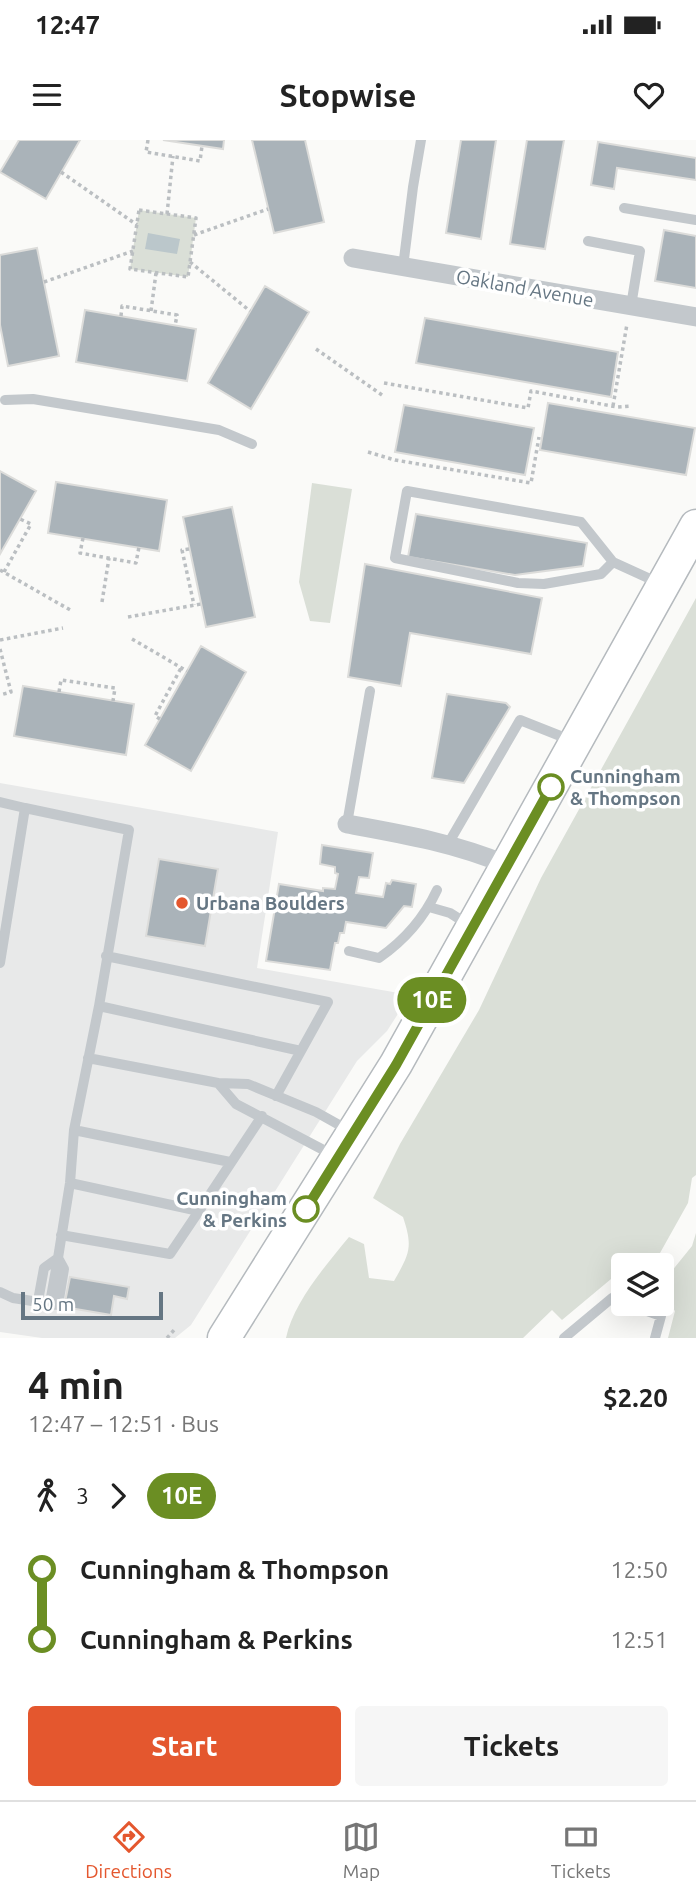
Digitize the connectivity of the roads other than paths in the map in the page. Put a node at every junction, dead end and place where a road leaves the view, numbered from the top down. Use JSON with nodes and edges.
{"nodes":[{"id":1,"x":421,"y":140,"type":"edge"},
{"id":2,"x":624,"y":208,"type":"dead end"},
{"id":3,"x":696,"y":220,"type":"edge"},
{"id":4,"x":588,"y":241,"type":"dead end"},
{"id":5,"x":353,"y":258,"type":"dead end"},
{"id":6,"x":403,"y":267,"type":"junction"},
{"id":7,"x":629,"y":315,"type":"junction"},
{"id":8,"x":696,"y":317,"type":"edge"},
{"id":9,"x":5,"y":400,"type":"dead end"},
{"id":10,"x":252,"y":444,"type":"dead end"},
{"id":11,"x":696,"y":526,"type":"edge"},
{"id":12,"x":613,"y":562,"type":"junction"},
{"id":13,"x":663,"y":585,"type":"junction"},
{"id":14,"x":370,"y":691,"type":"dead end"},
{"id":15,"x":576,"y":742,"type":"junction"},
{"id":16,"x":0,"y":802,"type":"edge"},
{"id":17,"x":25,"y":808,"type":"junction"},
{"id":18,"x":347,"y":824,"type":"joint"},
{"id":19,"x":448,"y":844,"type":"junction"},
{"id":20,"x":507,"y":865,"type":"junction"},
{"id":21,"x":437,"y":890,"type":"dead end"},
{"id":22,"x":429,"y":907,"type":"junction"},
{"id":23,"x":473,"y":927,"type":"junction"},
{"id":24,"x":349,"y":951,"type":"dead end"},
{"id":25,"x":106,"y":956,"type":"junction"},
{"id":26,"x":0,"y":963,"type":"edge"},
{"id":27,"x":99,"y":1006,"type":"junction"},
{"id":28,"x":301,"y":1051,"type":"junction"},
{"id":29,"x":88,"y":1058,"type":"junction"},
{"id":30,"x":218,"y":1083,"type":"junction"},
{"id":31,"x":276,"y":1096,"type":"junction"},
{"id":32,"x":262,"y":1116,"type":"junction"},
{"id":33,"x":74,"y":1130,"type":"junction"},
{"id":34,"x":346,"y":1145,"type":"junction"},
{"id":35,"x":230,"y":1161,"type":"junction"},
{"id":36,"x":70,"y":1183,"type":"junction"},
{"id":37,"x":199,"y":1211,"type":"junction"},
{"id":38,"x":61,"y":1235,"type":"junction"},
{"id":39,"x":58,"y":1258,"type":"junction"},
{"id":40,"x":0,"y":1292,"type":"edge"},
{"id":41,"x":611,"y":1299,"type":"edge"},
{"id":42,"x":38,"y":1301,"type":"junction"},
{"id":43,"x":661,"y":1316,"type":"edge"},
{"id":44,"x":224,"y":1338,"type":"edge"},
{"id":45,"x":565,"y":1338,"type":"edge"},
{"id":46,"x":655,"y":1338,"type":"edge"}],
"edges":[{"from":1,"to":6,"type":"lane"},
{"from":2,"to":3,"type":"lane"},
{"from":4,"to":7,"type":"lane"},
{"from":5,"to":6,"type":"street","name":"Oakland Avenue"},
{"from":6,"to":7,"type":"street","name":"Oakland Avenue"},
{"from":7,"to":8,"type":"street","name":"Oakland Avenue"},
{"from":9,"to":10,"type":"lane"},
{"from":11,"to":13,"type":"main road"},
{"from":12,"to":12,"type":"lane"},
{"from":12,"to":13,"type":"lane"},
{"from":13,"to":15,"type":"main road"},
{"from":14,"to":18,"type":"lane"},
{"from":15,"to":19,"type":"lane"},
{"from":15,"to":20,"type":"main road"},
{"from":16,"to":17,"type":"lane"},
{"from":17,"to":25,"type":"lane"},
{"from":17,"to":26,"type":"lane"},
{"from":18,"to":19,"type":"street"},
{"from":19,"to":20,"type":"street"},
{"from":20,"to":23,"type":"main road"},
{"from":21,"to":22,"type":"lane"},
{"from":22,"to":23,"type":"lane"},
{"from":22,"to":24,"type":"lane"},
{"from":23,"to":34,"type":"main road"},
{"from":25,"to":27,"type":"lane"},
{"from":25,"to":28,"type":"lane"},
{"from":27,"to":28,"type":"lane"},
{"from":27,"to":29,"type":"lane"},
{"from":28,"to":31,"type":"lane"},
{"from":29,"to":30,"type":"lane"},
{"from":29,"to":33,"type":"lane"},
{"from":30,"to":31,"type":"lane"},
{"from":30,"to":32,"type":"lane"},
{"from":31,"to":34,"type":"lane"},
{"from":32,"to":34,"type":"lane"},
{"from":32,"to":35,"type":"lane"},
{"from":33,"to":35,"type":"lane"},
{"from":33,"to":36,"type":"lane"},
{"from":34,"to":44,"type":"main road"},
{"from":35,"to":37,"type":"lane"},
{"from":36,"to":37,"type":"lane"},
{"from":36,"to":38,"type":"lane"},
{"from":37,"to":38,"type":"lane"},
{"from":38,"to":39,"type":"lane"},
{"from":39,"to":42,"type":"lane"},
{"from":39,"to":42,"type":"lane"},
{"from":40,"to":42,"type":"lane"},
{"from":41,"to":45,"type":"lane"},
{"from":43,"to":46,"type":"lane"}]}
